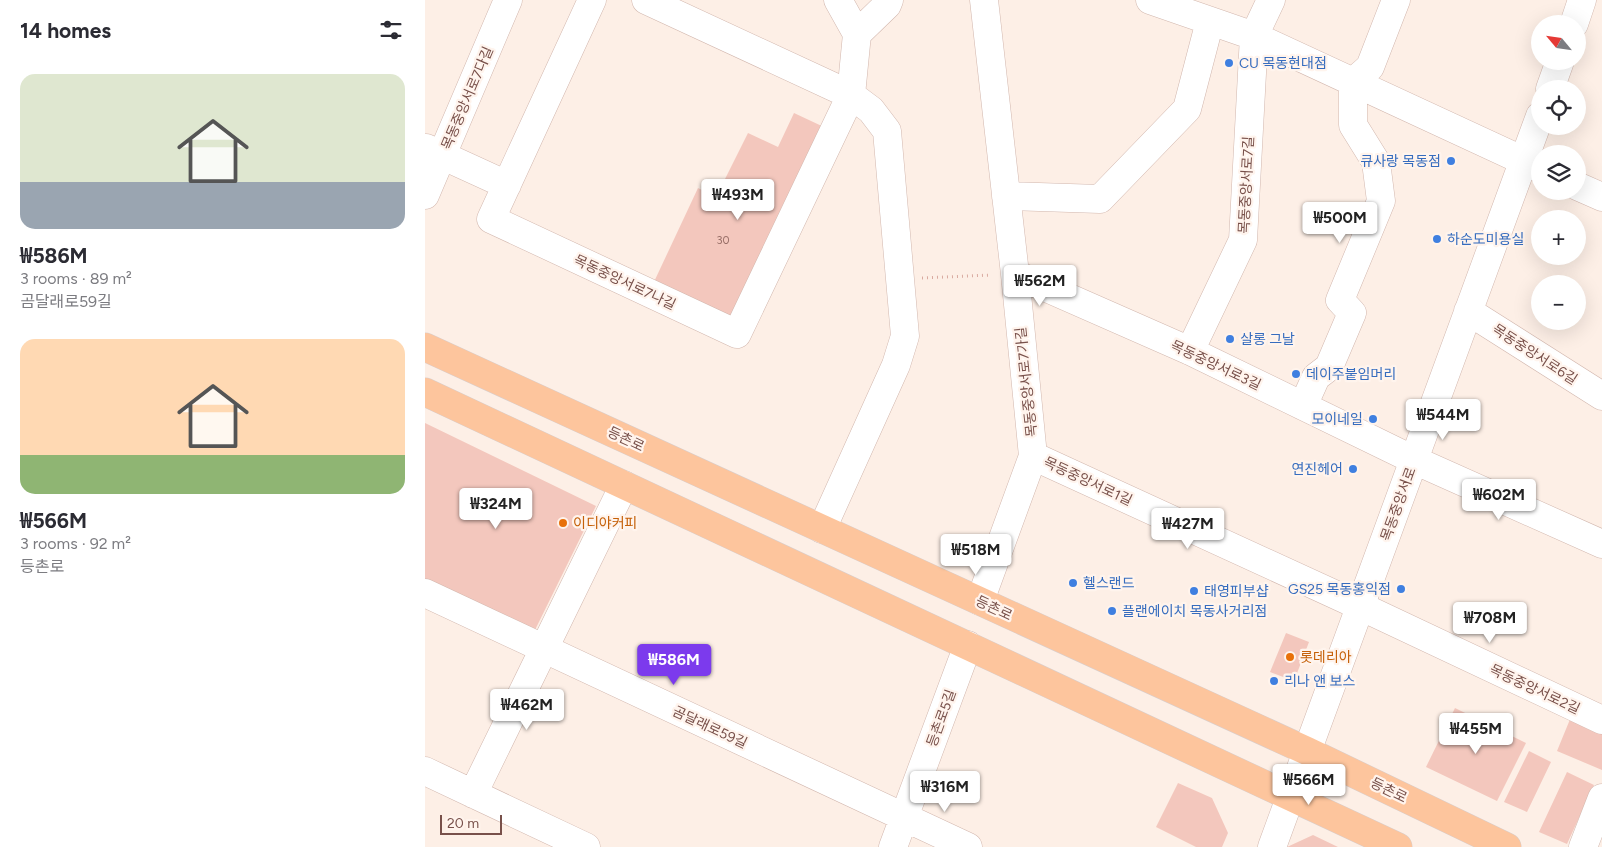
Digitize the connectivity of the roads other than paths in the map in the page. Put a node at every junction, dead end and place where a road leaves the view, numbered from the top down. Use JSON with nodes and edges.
{"nodes":[{"id":1,"x":508,"y":0,"type":"edge"},
{"id":2,"x":592,"y":0,"type":"edge"},
{"id":3,"x":646,"y":0,"type":"edge"},
{"id":4,"x":838,"y":0,"type":"edge"},
{"id":5,"x":889,"y":0,"type":"edge"},
{"id":6,"x":984,"y":0,"type":"edge"},
{"id":7,"x":1150,"y":0,"type":"edge"},
{"id":8,"x":1271,"y":0,"type":"edge"},
{"id":9,"x":1396,"y":0,"type":"edge"},
{"id":10,"x":1583,"y":0,"type":"edge"},
{"id":11,"x":1577,"y":15,"type":"edge"},
{"id":12,"x":1210,"y":21,"type":"junction"},
{"id":13,"x":857,"y":34,"type":"junction"},
{"id":14,"x":1254,"y":36,"type":"junction"},
{"id":15,"x":1353,"y":82,"type":"junction"},
{"id":16,"x":851,"y":95,"type":"junction"},
{"id":17,"x":434,"y":151,"type":"edge"},
{"id":18,"x":1531,"y":165,"type":"edge"},
{"id":19,"x":1531,"y":167,"type":"edge"},
{"id":20,"x":507,"y":184,"type":"junction"},
{"id":21,"x":1586,"y":190,"type":"edge"},
{"id":22,"x":425,"y":195,"type":"edge"},
{"id":23,"x":1007,"y":196,"type":"junction"},
{"id":24,"x":1602,"y":197,"type":"edge"},
{"id":25,"x":1015,"y":274,"type":"junction"},
{"id":26,"x":1468,"y":311,"type":"junction"},
{"id":27,"x":425,"y":347,"type":"edge"},
{"id":28,"x":1190,"y":352,"type":"junction"},
{"id":29,"x":425,"y":392,"type":"edge"},
{"id":30,"x":1602,"y":396,"type":"edge"},
{"id":31,"x":1303,"y":406,"type":"junction"},
{"id":32,"x":1033,"y":456,"type":"junction"},
{"id":33,"x":1414,"y":460,"type":"junction"},
{"id":34,"x":623,"y":485,"type":"junction"},
{"id":35,"x":822,"y":529,"type":"junction"},
{"id":36,"x":1602,"y":544,"type":"edge"},
{"id":37,"x":425,"y":593,"type":"edge"},
{"id":38,"x":980,"y":601,"type":"junction"},
{"id":39,"x":1360,"y":606,"type":"junction"},
{"id":40,"x":968,"y":645,"type":"junction"},
{"id":41,"x":543,"y":649,"type":"junction"},
{"id":42,"x":1602,"y":720,"type":"edge"},
{"id":43,"x":1307,"y":751,"type":"junction"},
{"id":44,"x":425,"y":771,"type":"edge"},
{"id":45,"x":473,"y":794,"type":"junction"},
{"id":46,"x":1290,"y":797,"type":"junction"},
{"id":47,"x":1602,"y":798,"type":"edge"},
{"id":48,"x":904,"y":818,"type":"junction"},
{"id":49,"x":586,"y":847,"type":"edge"},
{"id":50,"x":893,"y":847,"type":"edge"},
{"id":51,"x":967,"y":847,"type":"edge"},
{"id":52,"x":1272,"y":847,"type":"edge"},
{"id":53,"x":1398,"y":847,"type":"edge"},
{"id":54,"x":1507,"y":847,"type":"edge"},
{"id":55,"x":1583,"y":847,"type":"edge"}],
"edges":[{"from":1,"to":17,"type":"street","name":"목동중앙서로7다길"},
{"from":2,"to":20,"type":"street","name":"목동중앙서로7나길"},
{"from":3,"to":16,"type":"street"},
{"from":4,"to":13,"type":"street"},
{"from":5,"to":13,"type":"street"},
{"from":6,"to":23,"type":"street","name":"목동중앙서로7가길"},
{"from":7,"to":12,"type":"street"},
{"from":8,"to":14,"type":"street","name":"목동중앙서로7길"},
{"from":9,"to":15,"type":"street"},
{"from":10,"to":11,"type":"street"},
{"from":12,"to":14,"type":"street"},
{"from":12,"to":23,"type":"street"},
{"from":13,"to":16,"type":"street","name":"목동중앙서로7나길"},
{"from":14,"to":15,"type":"street"},
{"from":14,"to":28,"type":"street","name":"목동중앙서로7길"},
{"from":15,"to":18,"type":"street"},
{"from":15,"to":31,"type":"street"},
{"from":16,"to":20,"type":"street","name":"목동중앙서로7나길"},
{"from":16,"to":35,"type":"street"},
{"from":17,"to":20,"type":"street"},
{"from":17,"to":22,"type":"street","name":"목동중앙서로7다길"},
{"from":19,"to":26,"type":"street","name":"목동중앙서로"},
{"from":21,"to":24,"type":"street"},
{"from":23,"to":25,"type":"street","name":"목동중앙서로7가길"},
{"from":25,"to":28,"type":"street","name":"목동중앙서로3길"},
{"from":25,"to":32,"type":"street","name":"목동중앙서로7가길"},
{"from":26,"to":30,"type":"street","name":"목동중앙서로6길"},
{"from":26,"to":33,"type":"street","name":"목동중앙서로"},
{"from":27,"to":35,"type":"main road","name":"등촌로"},
{"from":28,"to":31,"type":"street","name":"목동중앙서로3길"},
{"from":29,"to":34,"type":"main road"},
{"from":31,"to":33,"type":"street","name":"목동중앙서로3길"},
{"from":32,"to":38,"type":"street","name":"목동중앙서로7가길"},
{"from":32,"to":39,"type":"street","name":"목동중앙서로1길"},
{"from":33,"to":36,"type":"street","name":"목동중앙서로3길"},
{"from":33,"to":39,"type":"street","name":"목동중앙서로"},
{"from":34,"to":40,"type":"main road"},
{"from":34,"to":41,"type":"street"},
{"from":35,"to":38,"type":"main road","name":"등촌로"},
{"from":37,"to":41,"type":"street","name":"곰달래로59길"},
{"from":38,"to":43,"type":"main road","name":"등촌로"},
{"from":39,"to":42,"type":"street","name":"목동중앙서로2길"},
{"from":39,"to":43,"type":"street","name":"목동중앙서로"},
{"from":40,"to":46,"type":"main road"},
{"from":40,"to":48,"type":"street","name":"등촌로5길"},
{"from":41,"to":45,"type":"street"},
{"from":41,"to":48,"type":"street","name":"곰달래로59길"},
{"from":43,"to":46,"type":"street","name":"목동중앙서로"},
{"from":43,"to":54,"type":"main road","name":"등촌로"},
{"from":44,"to":45,"type":"street"},
{"from":45,"to":49,"type":"street"},
{"from":46,"to":52,"type":"street","name":"목동중앙서로"},
{"from":46,"to":53,"type":"main road"},
{"from":47,"to":55,"type":"street"},
{"from":48,"to":50,"type":"street","name":"등촌로5길"},
{"from":48,"to":51,"type":"street","name":"곰달래로59길"}]}
